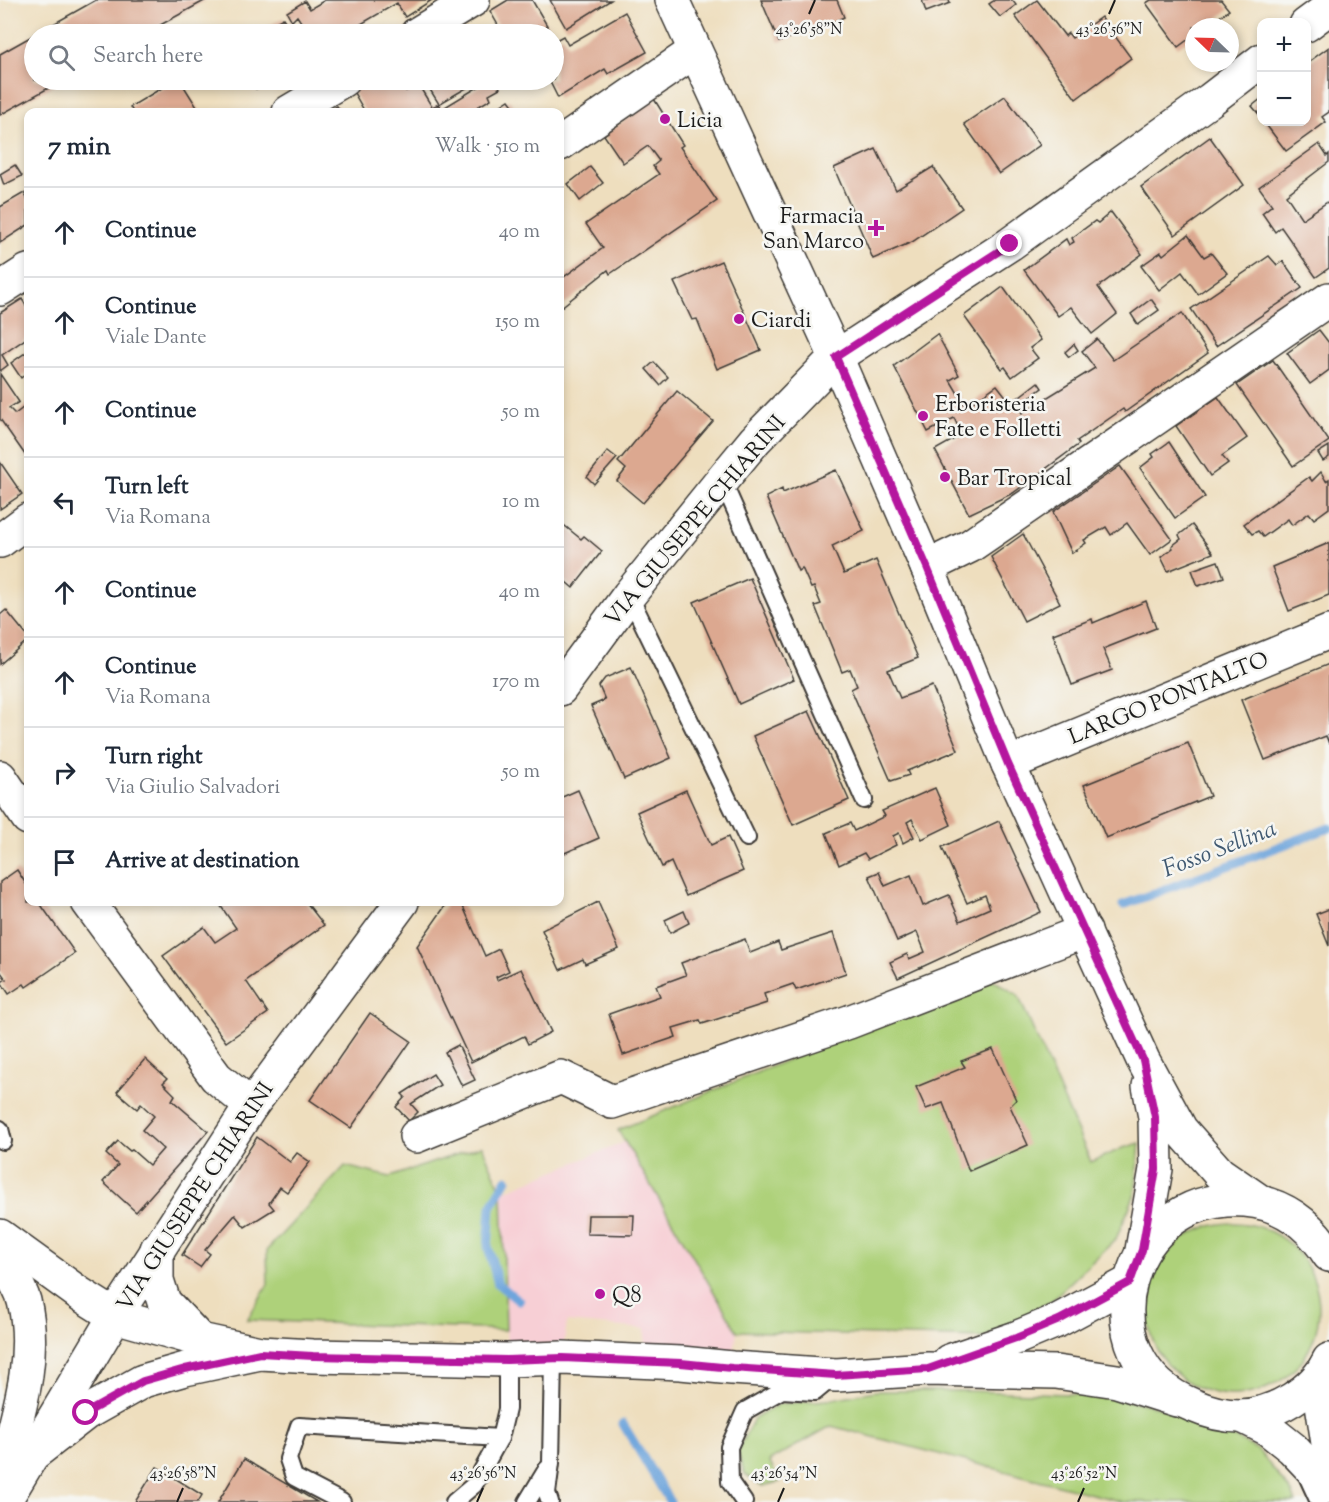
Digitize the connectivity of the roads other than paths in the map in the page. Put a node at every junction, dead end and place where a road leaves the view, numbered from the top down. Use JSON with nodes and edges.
{"nodes":[{"id":1,"x":473,"y":0,"type":"edge"},
{"id":2,"x":680,"y":3,"type":"edge"},
{"id":3,"x":1329,"y":8,"type":"edge"},
{"id":4,"x":1311,"y":22,"type":"edge"},
{"id":5,"x":433,"y":24,"type":"edge"},
{"id":6,"x":695,"y":51,"type":"junction"},
{"id":7,"x":1257,"y":64,"type":"edge"},
{"id":8,"x":326,"y":90,"type":"edge"},
{"id":9,"x":296,"y":108,"type":"edge"},
{"id":10,"x":564,"y":141,"type":"edge"},
{"id":11,"x":24,"y":274,"type":"edge"},
{"id":12,"x":0,"y":289,"type":"edge"},
{"id":13,"x":1329,"y":299,"type":"edge"},
{"id":14,"x":836,"y":357,"type":"junction"},
{"id":15,"x":722,"y":480,"type":"junction"},
{"id":16,"x":24,"y":523,"type":"edge"},
{"id":17,"x":0,"y":541,"type":"edge"},
{"id":18,"x":927,"y":567,"type":"junction"},
{"id":19,"x":629,"y":595,"type":"junction"},
{"id":20,"x":1329,"y":632,"type":"edge"},
{"id":21,"x":564,"y":684,"type":"edge"},
{"id":22,"x":1008,"y":764,"type":"junction"},
{"id":23,"x":0,"y":777,"type":"edge"},
{"id":24,"x":864,"y":800,"type":"dead end"},
{"id":25,"x":24,"y":812,"type":"edge"},
{"id":26,"x":747,"y":838,"type":"dead end"},
{"id":27,"x":91,"y":906,"type":"edge"},
{"id":28,"x":399,"y":906,"type":"edge"},
{"id":29,"x":1085,"y":931,"type":"junction"},
{"id":30,"x":1143,"y":1060,"type":"junction"},
{"id":31,"x":251,"y":1106,"type":"junction"},
{"id":32,"x":416,"y":1136,"type":"dead end"},
{"id":33,"x":1261,"y":1202,"type":"junction"},
{"id":34,"x":0,"y":1236,"type":"edge"},
{"id":35,"x":1325,"y":1245,"type":"edge"},
{"id":36,"x":157,"y":1249,"type":"junction"},
{"id":37,"x":1142,"y":1250,"type":"junction"},
{"id":38,"x":0,"y":1256,"type":"edge"},
{"id":39,"x":1130,"y":1282,"type":"junction"},
{"id":40,"x":114,"y":1316,"type":"junction"},
{"id":41,"x":200,"y":1340,"type":"junction"},
{"id":42,"x":260,"y":1353,"type":"junction"},
{"id":43,"x":553,"y":1359,"type":"junction"},
{"id":44,"x":507,"y":1360,"type":"junction"},
{"id":45,"x":1328,"y":1363,"type":"edge"},
{"id":46,"x":928,"y":1369,"type":"junction"},
{"id":47,"x":836,"y":1375,"type":"junction"},
{"id":48,"x":1177,"y":1400,"type":"junction"},
{"id":49,"x":1242,"y":1416,"type":"junction"},
{"id":50,"x":500,"y":1438,"type":"junction"},
{"id":51,"x":1292,"y":1448,"type":"junction"},
{"id":52,"x":1329,"y":1450,"type":"edge"},
{"id":53,"x":30,"y":1456,"type":"junction"},
{"id":54,"x":551,"y":1463,"type":"junction"},
{"id":55,"x":1329,"y":1487,"type":"edge"},
{"id":56,"x":3,"y":1497,"type":"edge"},
{"id":57,"x":342,"y":1502,"type":"edge"},
{"id":58,"x":453,"y":1502,"type":"edge"},
{"id":59,"x":527,"y":1502,"type":"edge"},
{"id":60,"x":550,"y":1502,"type":"edge"},
{"id":61,"x":744,"y":1502,"type":"edge"},
{"id":62,"x":1319,"y":1502,"type":"edge"}],
"edges":[{"from":1,"to":5,"type":"street"},
{"from":2,"to":6,"type":"street"},
{"from":3,"to":4,"type":"street"},
{"from":6,"to":10,"type":"street"},
{"from":6,"to":14,"type":"street"},
{"from":7,"to":14,"type":"street","name":"VIA GIUSEPPE CHIARINI"},
{"from":8,"to":9,"type":"street"},
{"from":11,"to":12,"type":"street"},
{"from":13,"to":18,"type":"street"},
{"from":14,"to":15,"type":"street","name":"VIA GIUSEPPE CHIARINI"},
{"from":14,"to":18,"type":"street"},
{"from":15,"to":19,"type":"street","name":"VIA GIUSEPPE CHIARINI"},
{"from":15,"to":24,"type":"lane"},
{"from":16,"to":17,"type":"street"},
{"from":18,"to":22,"type":"street"},
{"from":19,"to":21,"type":"street","name":"VIA GIUSEPPE CHIARINI"},
{"from":19,"to":26,"type":"lane"},
{"from":20,"to":22,"type":"street","name":"LARGO PONTALTO"},
{"from":22,"to":29,"type":"street"},
{"from":23,"to":25,"type":"street"},
{"from":27,"to":31,"type":"street"},
{"from":28,"to":31,"type":"street","name":"VIA GIUSEPPE CHIARINI"},
{"from":29,"to":30,"type":"street"},
{"from":29,"to":32,"type":"street"},
{"from":30,"to":33,"type":"street"},
{"from":30,"to":37,"type":"street"},
{"from":31,"to":36,"type":"street","name":"VIA GIUSEPPE CHIARINI"},
{"from":33,"to":35,"type":"street"},
{"from":33,"to":37,"type":"street"},
{"from":34,"to":40,"type":"street"},
{"from":36,"to":40,"type":"street","name":"VIA GIUSEPPE CHIARINI"},
{"from":36,"to":41,"type":"street"},
{"from":37,"to":39,"type":"street"},
{"from":38,"to":56,"type":"street"},
{"from":39,"to":46,"type":"street"},
{"from":39,"to":48,"type":"street"},
{"from":40,"to":41,"type":"street"},
{"from":40,"to":53,"type":"street","name":"VIA GIUSEPPE CHIARINI"},
{"from":41,"to":42,"type":"street"},
{"from":42,"to":44,"type":"street"},
{"from":42,"to":53,"type":"street"},
{"from":43,"to":44,"type":"street"},
{"from":43,"to":47,"type":"street"},
{"from":43,"to":54,"type":"lane"},
{"from":44,"to":50,"type":"lane"},
{"from":45,"to":49,"type":"street"},
{"from":45,"to":52,"type":"street"},
{"from":46,"to":47,"type":"street"},
{"from":46,"to":48,"type":"street"},
{"from":47,"to":61,"type":"lane"},
{"from":48,"to":49,"type":"street"},
{"from":49,"to":51,"type":"street"},
{"from":50,"to":57,"type":"lane"},
{"from":50,"to":58,"type":"lane"},
{"from":51,"to":55,"type":"street"},
{"from":51,"to":62,"type":"lane"},
{"from":53,"to":56,"type":"street","name":"VIA GIUSEPPE CHIARINI"},
{"from":54,"to":59,"type":"lane"},
{"from":54,"to":60,"type":"lane"}]}
